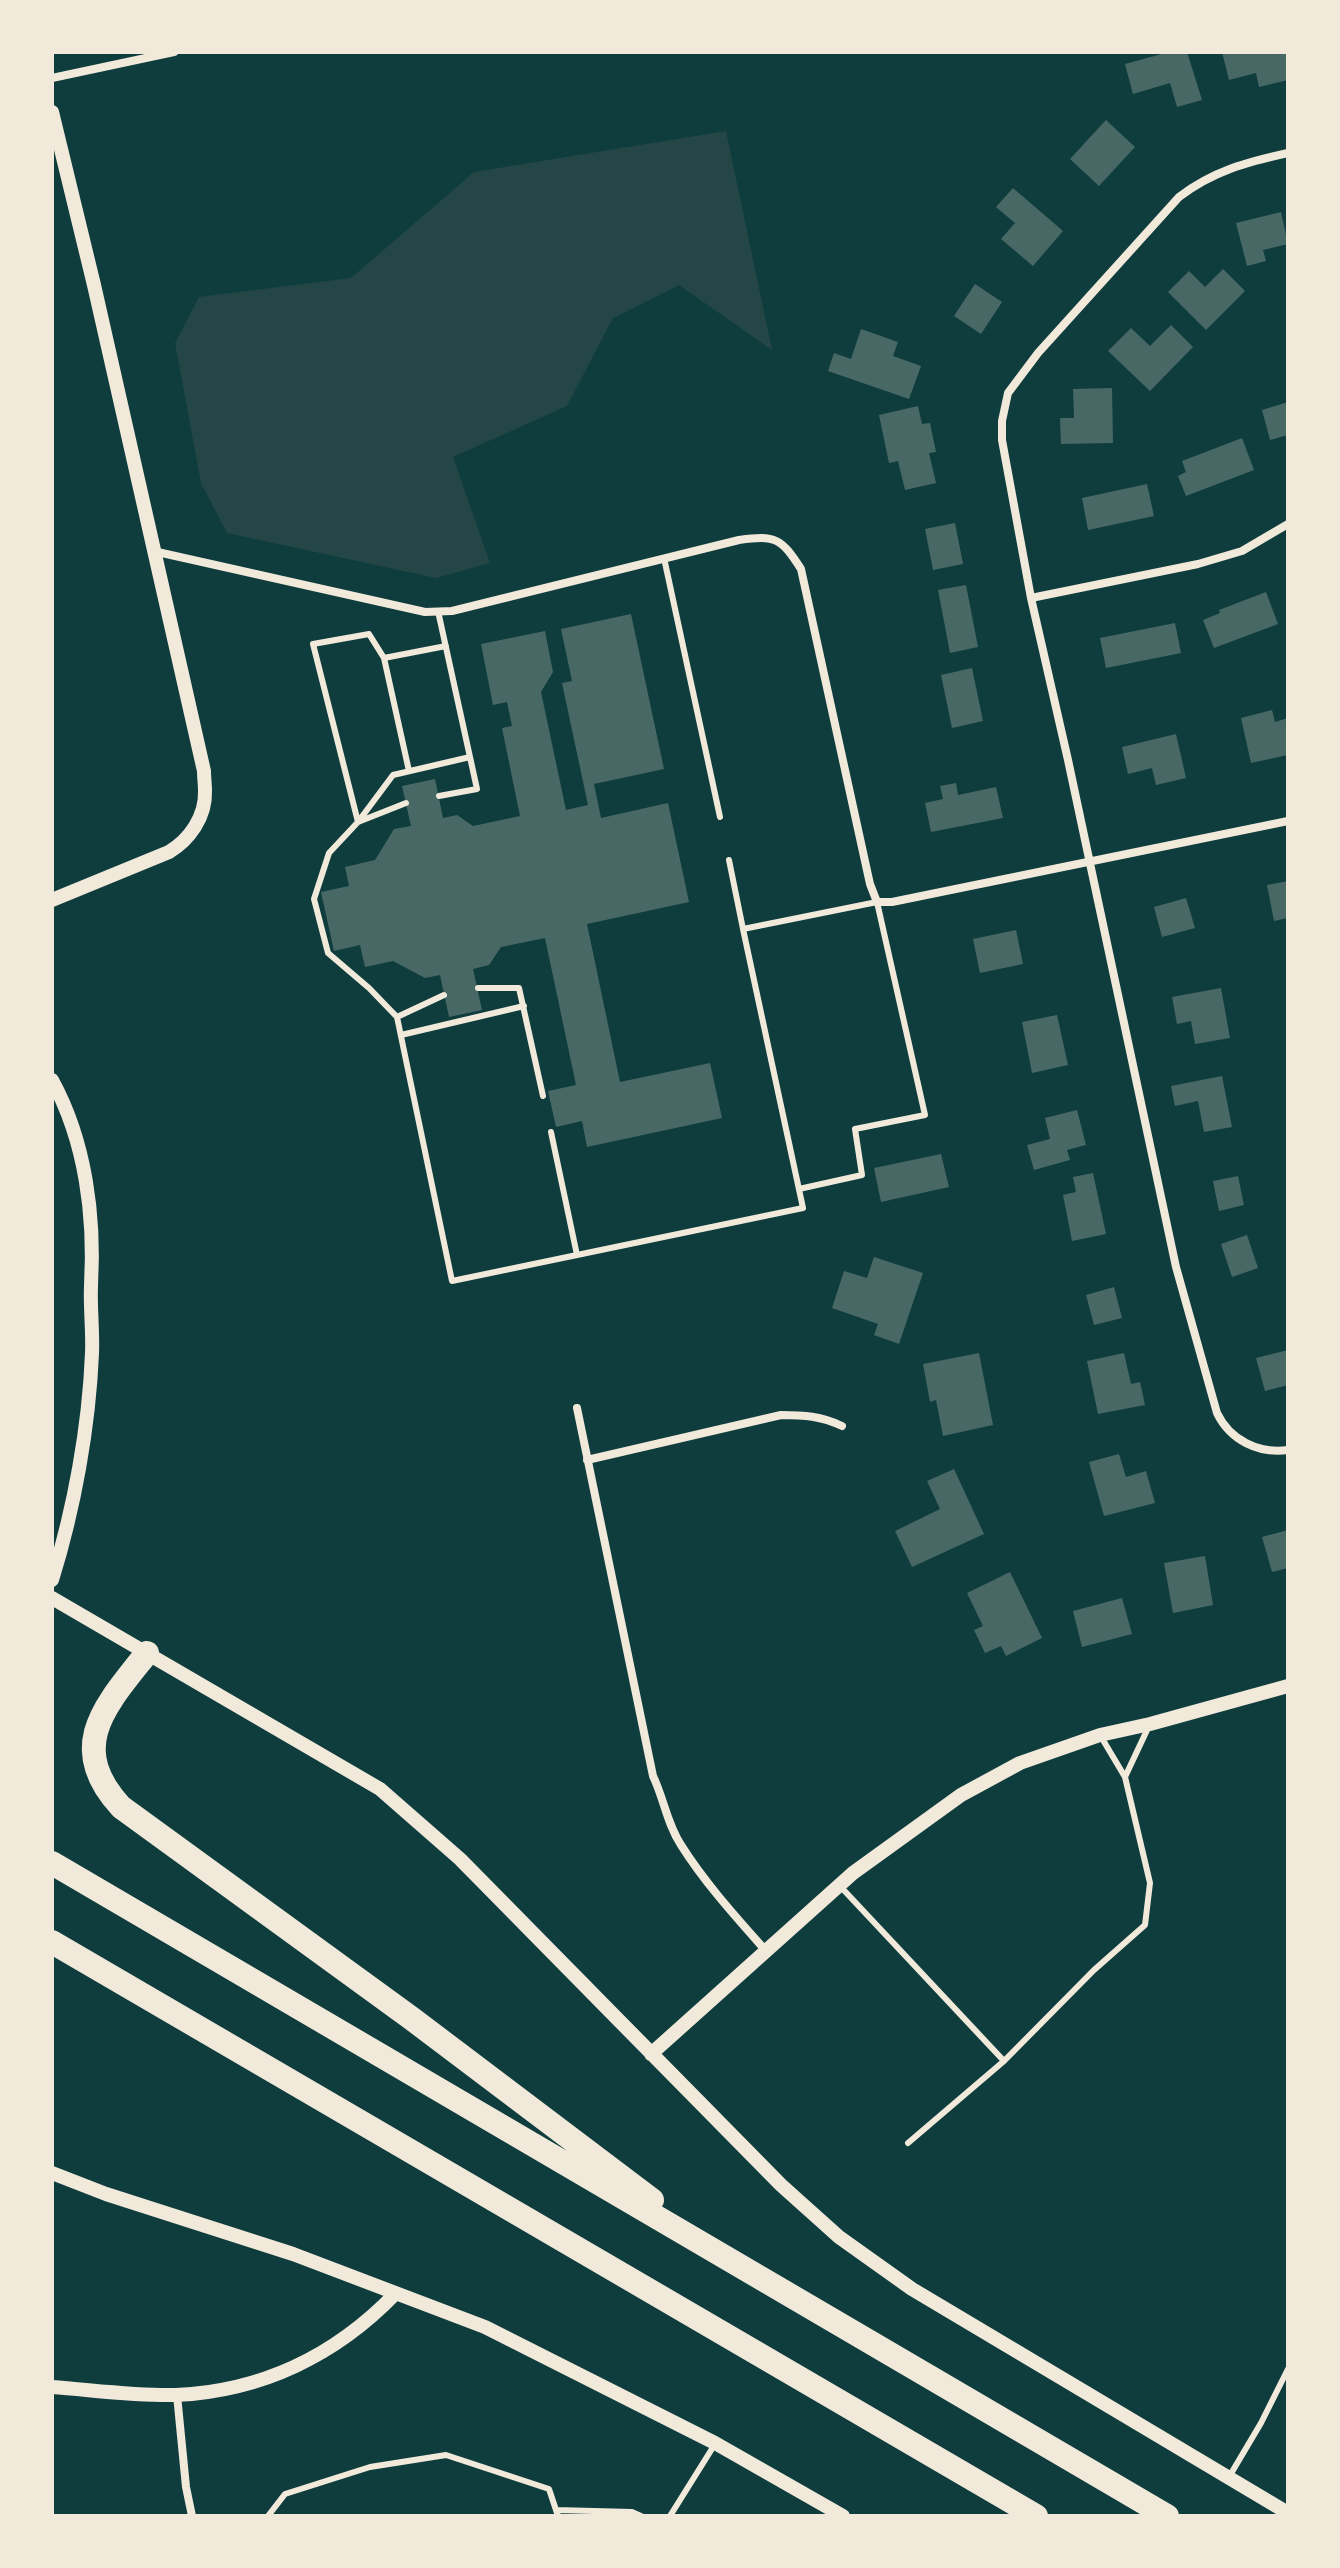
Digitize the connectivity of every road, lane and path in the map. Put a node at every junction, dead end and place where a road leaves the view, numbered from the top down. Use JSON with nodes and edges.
{"nodes":[{"id":1,"x":174,"y":52,"type":"edge"},
{"id":2,"x":52,"y":78,"type":"edge"},
{"id":3,"x":52,"y":112,"type":"edge"},
{"id":4,"x":1288,"y":153,"type":"edge"},
{"id":5,"x":1288,"y":524,"type":"edge"},
{"id":6,"x":153,"y":551,"type":"junction"},
{"id":7,"x":664,"y":558,"type":"junction"},
{"id":8,"x":1031,"y":598,"type":"junction"},
{"id":9,"x":438,"y":611,"type":"junction"},
{"id":10,"x":446,"y":646,"type":"junction"},
{"id":11,"x":384,"y":658,"type":"junction"},
{"id":12,"x":470,"y":757,"type":"junction"},
{"id":13,"x":409,"y":771,"type":"junction"},
{"id":14,"x":439,"y":796,"type":"dead end"},
{"id":15,"x":406,"y":803,"type":"dead end"},
{"id":16,"x":720,"y":817,"type":"dead end"},
{"id":17,"x":1288,"y":821,"type":"edge"},
{"id":18,"x":358,"y":822,"type":"junction"},
{"id":19,"x":729,"y":860,"type":"dead end"},
{"id":20,"x":1089,"y":862,"type":"junction"},
{"id":21,"x":52,"y":900,"type":"edge"},
{"id":22,"x":877,"y":902,"type":"junction"},
{"id":23,"x":743,"y":929,"type":"junction"},
{"id":24,"x":478,"y":988,"type":"dead end"},
{"id":25,"x":444,"y":995,"type":"dead end"},
{"id":26,"x":524,"y":1006,"type":"junction"},
{"id":27,"x":397,"y":1017,"type":"junction"},
{"id":28,"x":401,"y":1035,"type":"junction"},
{"id":29,"x":52,"y":1080,"type":"edge"},
{"id":30,"x":543,"y":1096,"type":"dead end"},
{"id":31,"x":551,"y":1132,"type":"dead end"},
{"id":32,"x":799,"y":1189,"type":"junction"},
{"id":33,"x":577,"y":1255,"type":"junction"},
{"id":34,"x":577,"y":1408,"type":"dead end"},
{"id":35,"x":842,"y":1426,"type":"dead end"},
{"id":36,"x":1288,"y":1450,"type":"edge"},
{"id":37,"x":587,"y":1460,"type":"junction"},
{"id":38,"x":52,"y":1580,"type":"edge"},
{"id":39,"x":52,"y":1598,"type":"edge"},
{"id":40,"x":147,"y":1653,"type":"junction"},
{"id":41,"x":1288,"y":1686,"type":"edge"},
{"id":42,"x":1150,"y":1724,"type":"junction"},
{"id":43,"x":1100,"y":1735,"type":"junction"},
{"id":44,"x":1125,"y":1777,"type":"junction"},
{"id":45,"x":52,"y":1863,"type":"edge"},
{"id":46,"x":839,"y":1885,"type":"junction"},
{"id":47,"x":52,"y":1942,"type":"edge"},
{"id":48,"x":766,"y":1951,"type":"junction"},
{"id":49,"x":651,"y":2054,"type":"junction"},
{"id":50,"x":1004,"y":2061,"type":"junction"},
{"id":51,"x":908,"y":2143,"type":"dead end"},
{"id":52,"x":52,"y":2173,"type":"edge"},
{"id":53,"x":750,"y":2273,"type":"junction"},
{"id":54,"x":395,"y":2294,"type":"junction"},
{"id":55,"x":1288,"y":2369,"type":"edge"},
{"id":56,"x":52,"y":2387,"type":"edge"},
{"id":57,"x":177,"y":2395,"type":"junction"},
{"id":58,"x":715,"y":2443,"type":"junction"},
{"id":59,"x":1229,"y":2477,"type":"junction"},
{"id":60,"x":557,"y":2513,"type":"edge"},
{"id":61,"x":1288,"y":2513,"type":"edge"},
{"id":62,"x":192,"y":2516,"type":"edge"},
{"id":63,"x":268,"y":2516,"type":"edge"},
{"id":64,"x":641,"y":2516,"type":"edge"},
{"id":65,"x":670,"y":2516,"type":"edge"},
{"id":66,"x":843,"y":2516,"type":"edge"},
{"id":67,"x":1036,"y":2516,"type":"edge"},
{"id":68,"x":1167,"y":2516,"type":"edge"}],
"edges":[{"from":1,"to":2,"type":"street"},
{"from":3,"to":6,"type":"street"},
{"from":4,"to":8,"type":"street"},
{"from":5,"to":8,"type":"street"},
{"from":6,"to":9,"type":"street"},
{"from":6,"to":21,"type":"street"},
{"from":7,"to":9,"type":"street"},
{"from":7,"to":16,"type":"lane"},
{"from":7,"to":22,"type":"street"},
{"from":8,"to":20,"type":"street"},
{"from":9,"to":10,"type":"lane"},
{"from":10,"to":11,"type":"lane"},
{"from":10,"to":12,"type":"lane"},
{"from":11,"to":13,"type":"lane"},
{"from":11,"to":18,"type":"lane"},
{"from":12,"to":13,"type":"lane"},
{"from":12,"to":14,"type":"lane"},
{"from":13,"to":18,"type":"lane"},
{"from":15,"to":18,"type":"lane"},
{"from":17,"to":20,"type":"street"},
{"from":18,"to":27,"type":"lane"},
{"from":19,"to":23,"type":"lane"},
{"from":20,"to":22,"type":"street"},
{"from":20,"to":36,"type":"street"},
{"from":22,"to":23,"type":"lane"},
{"from":22,"to":32,"type":"lane"},
{"from":23,"to":32,"type":"lane"},
{"from":24,"to":26,"type":"lane"},
{"from":25,"to":27,"type":"lane"},
{"from":26,"to":28,"type":"lane"},
{"from":26,"to":30,"type":"lane"},
{"from":27,"to":28,"type":"lane"},
{"from":28,"to":33,"type":"lane"},
{"from":29,"to":38,"type":"street"},
{"from":31,"to":33,"type":"lane"},
{"from":32,"to":33,"type":"lane"},
{"from":34,"to":37,"type":"street"},
{"from":35,"to":37,"type":"street"},
{"from":37,"to":48,"type":"street"},
{"from":39,"to":40,"type":"street"},
{"from":40,"to":49,"type":"street"},
{"from":40,"to":53,"type":"highway"},
{"from":41,"to":42,"type":"street"},
{"from":42,"to":43,"type":"street"},
{"from":42,"to":44,"type":"lane"},
{"from":43,"to":44,"type":"lane"},
{"from":43,"to":46,"type":"street"},
{"from":44,"to":50,"type":"lane"},
{"from":45,"to":53,"type":"highway"},
{"from":46,"to":48,"type":"street"},
{"from":46,"to":50,"type":"lane"},
{"from":47,"to":67,"type":"highway"},
{"from":48,"to":49,"type":"street"},
{"from":49,"to":59,"type":"street"},
{"from":50,"to":51,"type":"lane"},
{"from":52,"to":54,"type":"street"},
{"from":53,"to":68,"type":"highway"},
{"from":54,"to":57,"type":"street"},
{"from":54,"to":58,"type":"street"},
{"from":55,"to":59,"type":"lane"},
{"from":56,"to":57,"type":"street"},
{"from":57,"to":62,"type":"street"},
{"from":58,"to":65,"type":"lane"},
{"from":58,"to":66,"type":"street"},
{"from":59,"to":61,"type":"street"},
{"from":60,"to":63,"type":"lane"},
{"from":60,"to":64,"type":"lane"}]}
